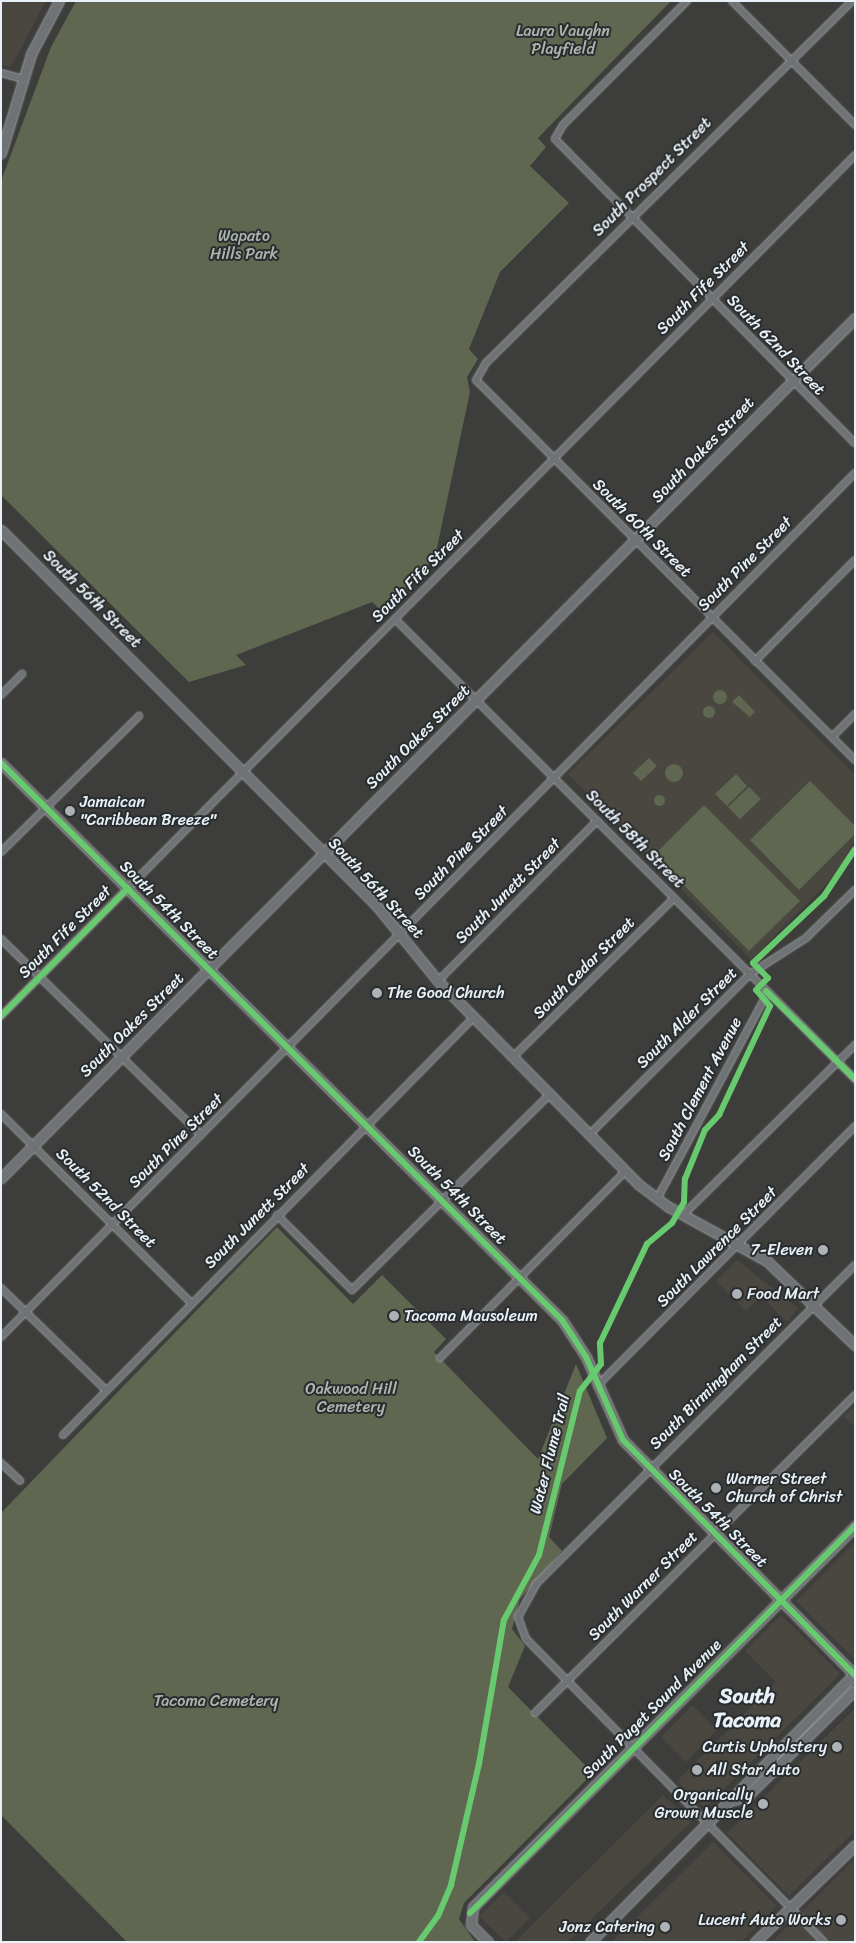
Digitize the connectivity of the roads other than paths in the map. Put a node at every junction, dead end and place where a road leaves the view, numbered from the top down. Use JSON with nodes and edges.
{"nodes":[{"id":1,"x":59,"y":1,"type":"edge"},
{"id":2,"x":687,"y":1,"type":"edge"},
{"id":3,"x":732,"y":1,"type":"edge"},
{"id":4,"x":852,"y":1,"type":"edge"},
{"id":5,"x":790,"y":58,"type":"junction"},
{"id":6,"x":1,"y":73,"type":"edge"},
{"id":7,"x":24,"y":79,"type":"junction"},
{"id":8,"x":855,"y":125,"type":"edge"},
{"id":9,"x":1,"y":152,"type":"edge"},
{"id":10,"x":855,"y":155,"type":"edge"},
{"id":11,"x":631,"y":217,"type":"junction"},
{"id":12,"x":712,"y":299,"type":"junction"},
{"id":13,"x":855,"y":318,"type":"edge"},
{"id":14,"x":476,"y":378,"type":"joint"},
{"id":15,"x":792,"y":380,"type":"junction"},
{"id":16,"x":855,"y":443,"type":"edge"},
{"id":17,"x":554,"y":459,"type":"junction"},
{"id":18,"x":855,"y":473,"type":"edge"},
{"id":19,"x":1,"y":530,"type":"edge"},
{"id":20,"x":635,"y":540,"type":"junction"},
{"id":21,"x":855,"y":560,"type":"edge"},
{"id":22,"x":712,"y":617,"type":"junction"},
{"id":23,"x":395,"y":619,"type":"junction"},
{"id":24,"x":756,"y":661,"type":"junction"},
{"id":25,"x":22,"y":674,"type":"dead end"},
{"id":26,"x":1,"y":695,"type":"edge"},
{"id":27,"x":476,"y":700,"type":"junction"},
{"id":28,"x":855,"y":714,"type":"edge"},
{"id":29,"x":139,"y":716,"type":"dead end"},
{"id":30,"x":832,"y":737,"type":"junction"},
{"id":31,"x":855,"y":760,"type":"edge"},
{"id":32,"x":1,"y":763,"type":"edge"},
{"id":33,"x":243,"y":772,"type":"junction"},
{"id":34,"x":554,"y":778,"type":"junction"},
{"id":35,"x":46,"y":807,"type":"junction"},
{"id":36,"x":597,"y":821,"type":"junction"},
{"id":37,"x":1,"y":852,"type":"edge"},
{"id":38,"x":323,"y":853,"type":"junction"},
{"id":39,"x":128,"y":888,"type":"junction"},
{"id":40,"x":855,"y":890,"type":"edge"},
{"id":41,"x":674,"y":898,"type":"junction"},
{"id":42,"x":400,"y":933,"type":"junction"},
{"id":43,"x":1,"y":939,"type":"edge"},
{"id":44,"x":209,"y":968,"type":"junction"},
{"id":45,"x":750,"y":974,"type":"junction"},
{"id":46,"x":40,"y":977,"type":"junction"},
{"id":47,"x":438,"y":981,"type":"junction"},
{"id":48,"x":768,"y":992,"type":"junction"},
{"id":49,"x":1,"y":1016,"type":"edge"},
{"id":50,"x":473,"y":1018,"type":"junction"},
{"id":51,"x":855,"y":1045,"type":"edge"},
{"id":52,"x":288,"y":1047,"type":"junction"},
{"id":53,"x":121,"y":1057,"type":"junction"},
{"id":54,"x":513,"y":1057,"type":"junction"},
{"id":55,"x":837,"y":1062,"type":"junction"},
{"id":56,"x":855,"y":1079,"type":"edge"},
{"id":57,"x":550,"y":1094,"type":"junction"},
{"id":58,"x":1,"y":1114,"type":"edge"},
{"id":59,"x":367,"y":1124,"type":"junction"},
{"id":60,"x":855,"y":1126,"type":"edge"},
{"id":61,"x":590,"y":1134,"type":"junction"},
{"id":62,"x":201,"y":1135,"type":"junction"},
{"id":63,"x":34,"y":1145,"type":"junction"},
{"id":64,"x":625,"y":1172,"type":"junction"},
{"id":65,"x":1,"y":1178,"type":"edge"},
{"id":66,"x":657,"y":1199,"type":"junction"},
{"id":67,"x":443,"y":1201,"type":"junction"},
{"id":68,"x":277,"y":1215,"type":"junction"},
{"id":69,"x":683,"y":1215,"type":"junction"},
{"id":70,"x":114,"y":1224,"type":"junction"},
{"id":71,"x":739,"y":1244,"type":"junction"},
{"id":72,"x":855,"y":1265,"type":"edge"},
{"id":73,"x":521,"y":1278,"type":"junction"},
{"id":74,"x":1,"y":1288,"type":"edge"},
{"id":75,"x":190,"y":1302,"type":"junction"},
{"id":76,"x":814,"y":1305,"type":"junction"},
{"id":77,"x":26,"y":1312,"type":"junction"},
{"id":78,"x":1,"y":1337,"type":"edge"},
{"id":79,"x":855,"y":1345,"type":"edge"},
{"id":80,"x":440,"y":1358,"type":"dead end"},
{"id":81,"x":597,"y":1386,"type":"junction"},
{"id":82,"x":105,"y":1389,"type":"junction"},
{"id":83,"x":855,"y":1395,"type":"edge"},
{"id":84,"x":63,"y":1435,"type":"dead end"},
{"id":85,"x":1,"y":1463,"type":"edge"},
{"id":86,"x":649,"y":1469,"type":"junction"},
{"id":87,"x":20,"y":1481,"type":"dead end"},
{"id":88,"x":855,"y":1526,"type":"edge"},
{"id":89,"x":715,"y":1534,"type":"junction"},
{"id":90,"x":781,"y":1600,"type":"junction"},
{"id":91,"x":854,"y":1674,"type":"edge"},
{"id":92,"x":567,"y":1681,"type":"junction"},
{"id":93,"x":855,"y":1690,"type":"edge"},
{"id":94,"x":535,"y":1713,"type":"dead end"},
{"id":95,"x":633,"y":1748,"type":"junction"},
{"id":96,"x":734,"y":1800,"type":"junction"},
{"id":97,"x":710,"y":1824,"type":"junction"},
{"id":98,"x":855,"y":1845,"type":"edge"},
{"id":99,"x":790,"y":1907,"type":"junction"},
{"id":100,"x":488,"y":1942,"type":"edge"},
{"id":101,"x":590,"y":1942,"type":"edge"},
{"id":102,"x":755,"y":1942,"type":"edge"},
{"id":103,"x":824,"y":1942,"type":"edge"}],
"edges":[{"from":1,"to":7,"type":"street"},
{"from":2,"to":11,"type":"street","name":"South 62nd Street"},
{"from":3,"to":5,"type":"street"},
{"from":4,"to":5,"type":"street","name":"South Prospect Street"},
{"from":5,"to":8,"type":"street"},
{"from":5,"to":11,"type":"street","name":"South Prospect Street"},
{"from":6,"to":7,"type":"street"},
{"from":7,"to":9,"type":"street"},
{"from":10,"to":12,"type":"street","name":"South Fife Street"},
{"from":11,"to":12,"type":"street","name":"South 62nd Street"},
{"from":11,"to":14,"type":"street","name":"South Prospect Street"},
{"from":12,"to":15,"type":"street","name":"South 62nd Street"},
{"from":12,"to":17,"type":"street","name":"South Fife Street"},
{"from":13,"to":15,"type":"street","name":"South Oakes Street"},
{"from":14,"to":17,"type":"street","name":"South 60th Street"},
{"from":15,"to":16,"type":"street","name":"South 62nd Street"},
{"from":15,"to":20,"type":"street","name":"South Oakes Street"},
{"from":17,"to":20,"type":"street","name":"South 60th Street"},
{"from":17,"to":23,"type":"street","name":"South Fife Street"},
{"from":18,"to":22,"type":"street","name":"South Pine Street"},
{"from":19,"to":33,"type":"street","name":"South 56th Street"},
{"from":20,"to":22,"type":"street","name":"South 60th Street"},
{"from":20,"to":27,"type":"street","name":"South Oakes Street"},
{"from":21,"to":24,"type":"street"},
{"from":22,"to":24,"type":"street","name":"South 60th Street"},
{"from":22,"to":34,"type":"street","name":"South Pine Street"},
{"from":23,"to":27,"type":"street","name":"South 58th Street"},
{"from":23,"to":33,"type":"street","name":"South Fife Street"},
{"from":24,"to":30,"type":"street","name":"South 60th Street"},
{"from":25,"to":26,"type":"street"},
{"from":27,"to":34,"type":"street","name":"South 58th Street"},
{"from":27,"to":38,"type":"street","name":"South Oakes Street"},
{"from":28,"to":30,"type":"street"},
{"from":29,"to":35,"type":"street"},
{"from":30,"to":31,"type":"street","name":"South 60th Street"},
{"from":32,"to":35,"type":"street","name":"South 54th Street"},
{"from":33,"to":38,"type":"street","name":"South 56th Street"},
{"from":33,"to":39,"type":"street","name":"South Fife Street"},
{"from":34,"to":36,"type":"street","name":"South 58th Street"},
{"from":34,"to":42,"type":"street","name":"South Pine Street"},
{"from":35,"to":37,"type":"street"},
{"from":35,"to":39,"type":"street","name":"South 54th Street"},
{"from":36,"to":41,"type":"street","name":"South 58th Street"},
{"from":36,"to":47,"type":"street","name":"South Junett Street"},
{"from":38,"to":42,"type":"street","name":"South 56th Street"},
{"from":38,"to":44,"type":"street","name":"South Oakes Street"},
{"from":39,"to":44,"type":"street","name":"South 54th Street"},
{"from":39,"to":46,"type":"street","name":"South Fife Street"},
{"from":40,"to":45,"type":"street","name":"South Alder Street"},
{"from":41,"to":45,"type":"street","name":"South 58th Street"},
{"from":41,"to":54,"type":"street","name":"South Cedar Street"},
{"from":42,"to":47,"type":"street","name":"South 56th Street"},
{"from":42,"to":52,"type":"street","name":"South Pine Street"},
{"from":43,"to":46,"type":"street"},
{"from":44,"to":52,"type":"street","name":"South 54th Street"},
{"from":44,"to":53,"type":"street","name":"South Oakes Street"},
{"from":45,"to":48,"type":"street","name":"South 58th Street"},
{"from":45,"to":61,"type":"street","name":"South Alder Street"},
{"from":46,"to":49,"type":"street","name":"South Fife Street"},
{"from":46,"to":53,"type":"street"},
{"from":47,"to":50,"type":"street","name":"South 56th Street"},
{"from":48,"to":55,"type":"street","name":"South 58th Street"},
{"from":48,"to":66,"type":"street","name":"South Clement Avenue"},
{"from":50,"to":54,"type":"street","name":"South 56th Street"},
{"from":50,"to":59,"type":"street","name":"South Junett Street"},
{"from":51,"to":55,"type":"street"},
{"from":52,"to":59,"type":"street","name":"South 54th Street"},
{"from":52,"to":62,"type":"street","name":"South Pine Street"},
{"from":53,"to":62,"type":"street"},
{"from":53,"to":63,"type":"street","name":"South Oakes Street"},
{"from":54,"to":57,"type":"street","name":"South 56th Street"},
{"from":55,"to":56,"type":"street","name":"South 58th Street"},
{"from":55,"to":69,"type":"street"},
{"from":57,"to":61,"type":"street","name":"South 56th Street"},
{"from":57,"to":67,"type":"street"},
{"from":58,"to":63,"type":"street","name":"South 52nd Street"},
{"from":59,"to":67,"type":"street","name":"South 54th Street"},
{"from":59,"to":68,"type":"street","name":"South Junett Street"},
{"from":60,"to":71,"type":"street","name":"South Lawrence Street"},
{"from":61,"to":64,"type":"street","name":"South 56th Street"},
{"from":62,"to":70,"type":"street","name":"South Pine Street"},
{"from":63,"to":65,"type":"street","name":"South Oakes Street"},
{"from":63,"to":70,"type":"street","name":"South 52nd Street"},
{"from":64,"to":66,"type":"street","name":"South 56th Street"},
{"from":64,"to":73,"type":"street"},
{"from":66,"to":69,"type":"street","name":"South 56th Street"},
{"from":67,"to":68,"type":"street"},
{"from":67,"to":73,"type":"street","name":"South 54th Street"},
{"from":68,"to":75,"type":"street","name":"South Junett Street"},
{"from":69,"to":71,"type":"street","name":"South 56th Street"},
{"from":70,"to":75,"type":"street","name":"South 52nd Street"},
{"from":70,"to":77,"type":"street","name":"South Pine Street"},
{"from":71,"to":76,"type":"street","name":"South 56th Street"},
{"from":71,"to":81,"type":"street","name":"South Lawrence Street"},
{"from":72,"to":76,"type":"street","name":"South Birmingham Street"},
{"from":73,"to":80,"type":"street"},
{"from":73,"to":81,"type":"street","name":"South 54th Street"},
{"from":74,"to":77,"type":"street"},
{"from":75,"to":82,"type":"street","name":"South Junett Street"},
{"from":76,"to":79,"type":"street","name":"South 56th Street"},
{"from":76,"to":86,"type":"street","name":"South Birmingham Street"},
{"from":77,"to":78,"type":"street","name":"South Pine Street"},
{"from":77,"to":82,"type":"street"},
{"from":81,"to":86,"type":"street","name":"South 54th Street"},
{"from":82,"to":84,"type":"street","name":"South Junett Street"},
{"from":83,"to":89,"type":"street","name":"South Warner Street"},
{"from":85,"to":87,"type":"street"},
{"from":86,"to":89,"type":"street","name":"South 54th Street"},
{"from":86,"to":92,"type":"street","name":"South Birmingham Street"},
{"from":88,"to":90,"type":"street","name":"South Puget Sound Avenue"},
{"from":89,"to":90,"type":"street","name":"South 54th Street"},
{"from":89,"to":92,"type":"street","name":"South Warner Street"},
{"from":90,"to":91,"type":"street","name":"South 54th Street"},
{"from":90,"to":95,"type":"street","name":"South Puget Sound Avenue"},
{"from":91,"to":96,"type":"street"},
{"from":92,"to":94,"type":"street","name":"South Warner Street"},
{"from":92,"to":95,"type":"street"},
{"from":93,"to":96,"type":"street"},
{"from":95,"to":97,"type":"street"},
{"from":95,"to":100,"type":"street","name":"South Puget Sound Avenue"},
{"from":96,"to":97,"type":"street"},
{"from":97,"to":99,"type":"street"},
{"from":97,"to":101,"type":"street"},
{"from":98,"to":99,"type":"street"},
{"from":99,"to":102,"type":"street"},
{"from":99,"to":103,"type":"street"}]}
